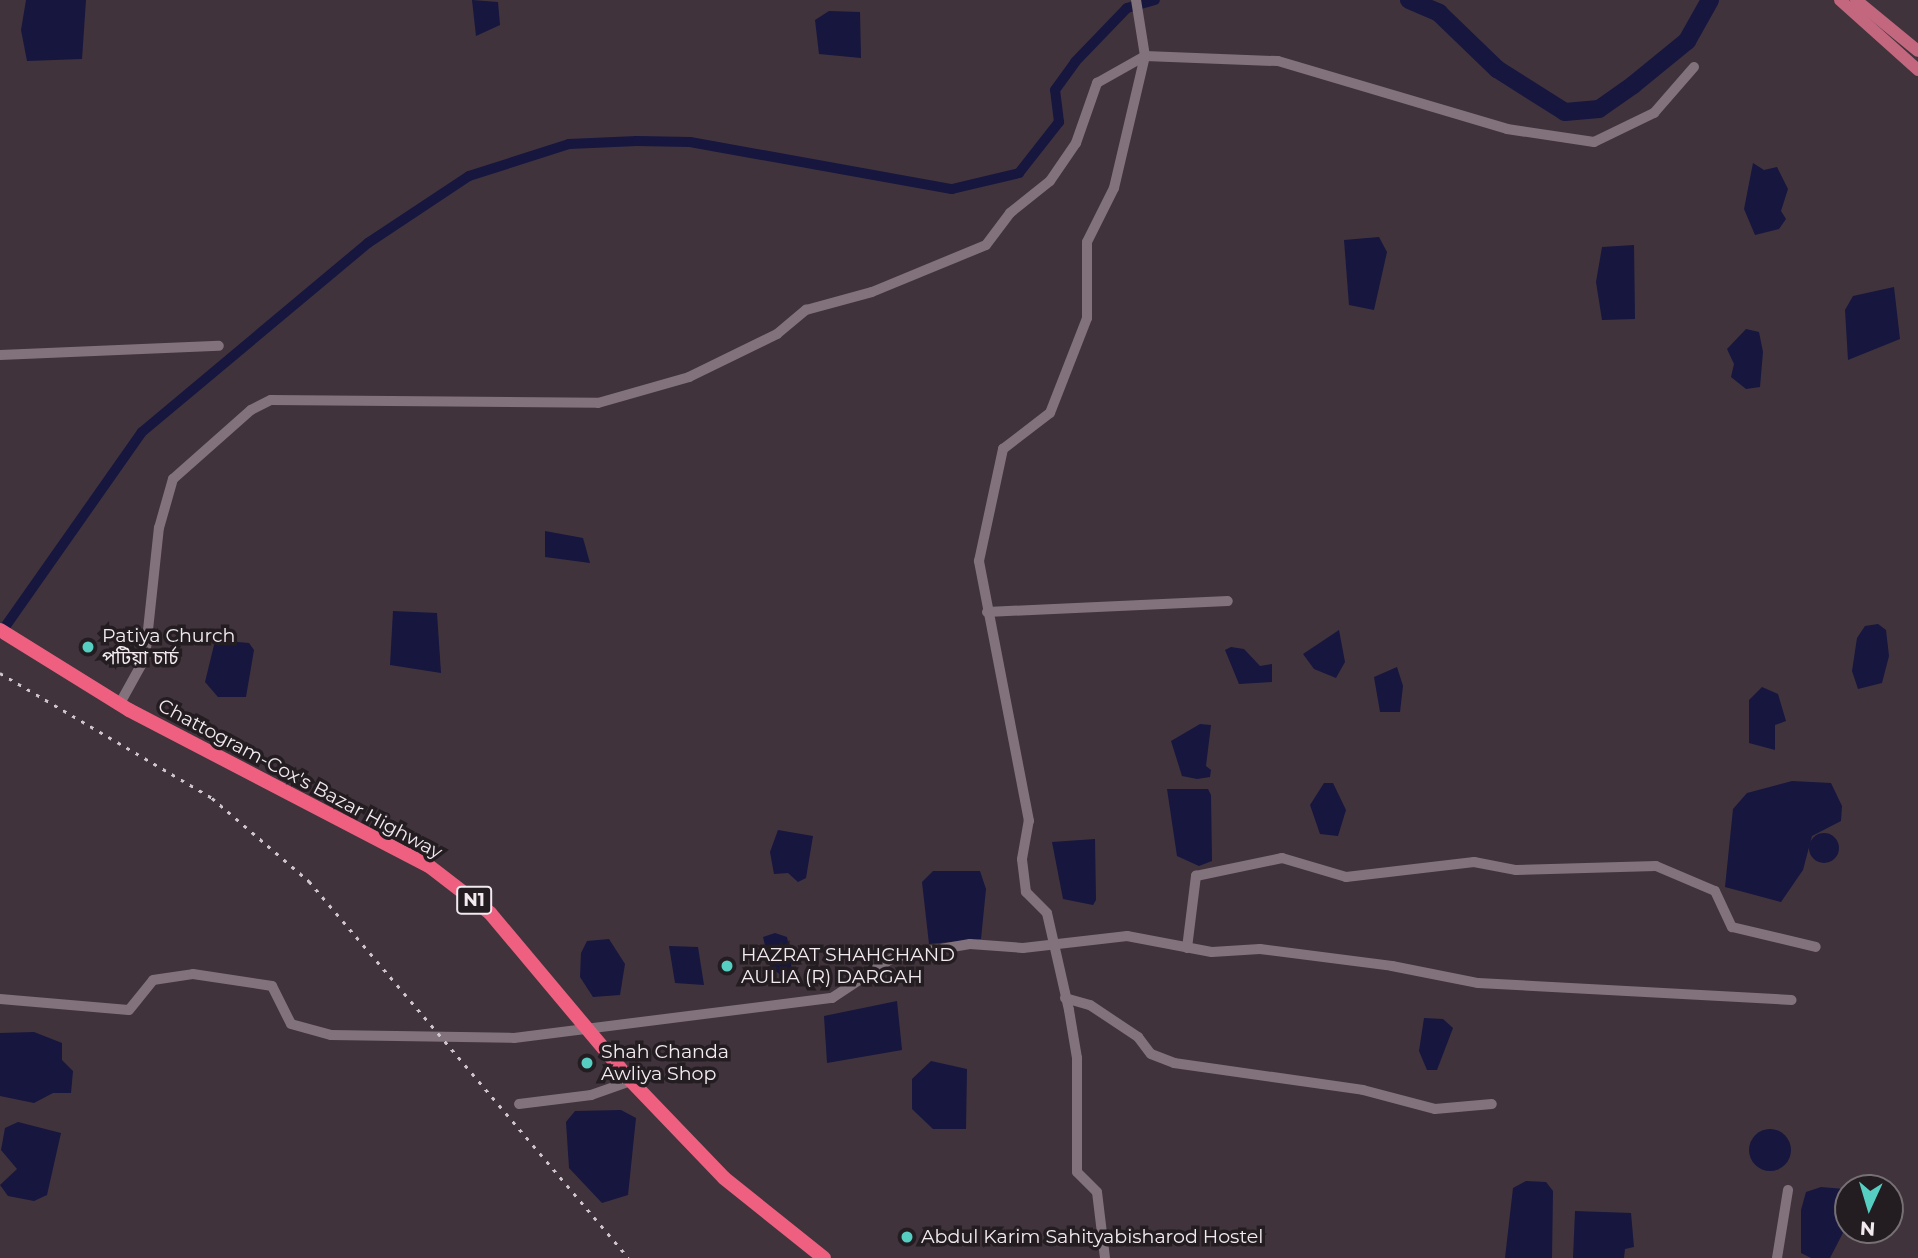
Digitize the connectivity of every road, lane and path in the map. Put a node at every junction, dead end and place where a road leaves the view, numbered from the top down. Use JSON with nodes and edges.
{"nodes":[{"id":1,"x":1136,"y":0,"type":"edge"},
{"id":2,"x":1840,"y":0,"type":"edge"},
{"id":3,"x":1856,"y":0,"type":"edge"},
{"id":4,"x":1918,"y":51,"type":"edge"},
{"id":5,"x":1145,"y":56,"type":"junction"},
{"id":6,"x":1695,"y":67,"type":"dead end"},
{"id":7,"x":1918,"y":70,"type":"edge"},
{"id":8,"x":219,"y":346,"type":"dead end"},
{"id":9,"x":0,"y":355,"type":"edge"},
{"id":10,"x":1228,"y":601,"type":"dead end"},
{"id":11,"x":986,"y":612,"type":"junction"},
{"id":12,"x":0,"y":630,"type":"edge"},
{"id":13,"x":119,"y":705,"type":"junction"},
{"id":14,"x":1051,"y":940,"type":"junction"},
{"id":15,"x":1187,"y":947,"type":"junction"},
{"id":16,"x":1816,"y":947,"type":"dead end"},
{"id":17,"x":1065,"y":998,"type":"junction"},
{"id":18,"x":0,"y":999,"type":"edge"},
{"id":19,"x":1792,"y":1000,"type":"dead end"},
{"id":20,"x":590,"y":1027,"type":"junction"},
{"id":21,"x":631,"y":1081,"type":"junction"},
{"id":22,"x":519,"y":1104,"type":"dead end"},
{"id":23,"x":1492,"y":1104,"type":"dead end"},
{"id":24,"x":1788,"y":1190,"type":"dead end"},
{"id":25,"x":824,"y":1258,"type":"edge"},
{"id":26,"x":1105,"y":1258,"type":"edge"},
{"id":27,"x":1777,"y":1258,"type":"edge"}],
"edges":[{"from":1,"to":5,"type":"street"},
{"from":2,"to":7,"type":"main road"},
{"from":3,"to":4,"type":"main road"},
{"from":5,"to":6,"type":"street"},
{"from":5,"to":11,"type":"street"},
{"from":5,"to":13,"type":"street"},
{"from":8,"to":9,"type":"street"},
{"from":10,"to":11,"type":"street"},
{"from":11,"to":14,"type":"street"},
{"from":12,"to":13,"type":"highway","name":"Chattogram-Cox's Bazar Highway","number":"N1"},
{"from":13,"to":20,"type":"highway","name":"Chattogram-Cox's Bazar Highway","number":"N1"},
{"from":14,"to":15,"type":"street"},
{"from":14,"to":17,"type":"street"},
{"from":14,"to":20,"type":"street"},
{"from":15,"to":16,"type":"street"},
{"from":15,"to":19,"type":"street"},
{"from":17,"to":23,"type":"street"},
{"from":17,"to":26,"type":"street"},
{"from":18,"to":20,"type":"street"},
{"from":20,"to":21,"type":"highway","name":"Chattogram-Cox's Bazar Highway","number":"N1"},
{"from":21,"to":22,"type":"street"},
{"from":21,"to":25,"type":"highway","name":"Chattogram-Cox's Bazar Highway","number":"N1"},
{"from":24,"to":27,"type":"street"}]}
